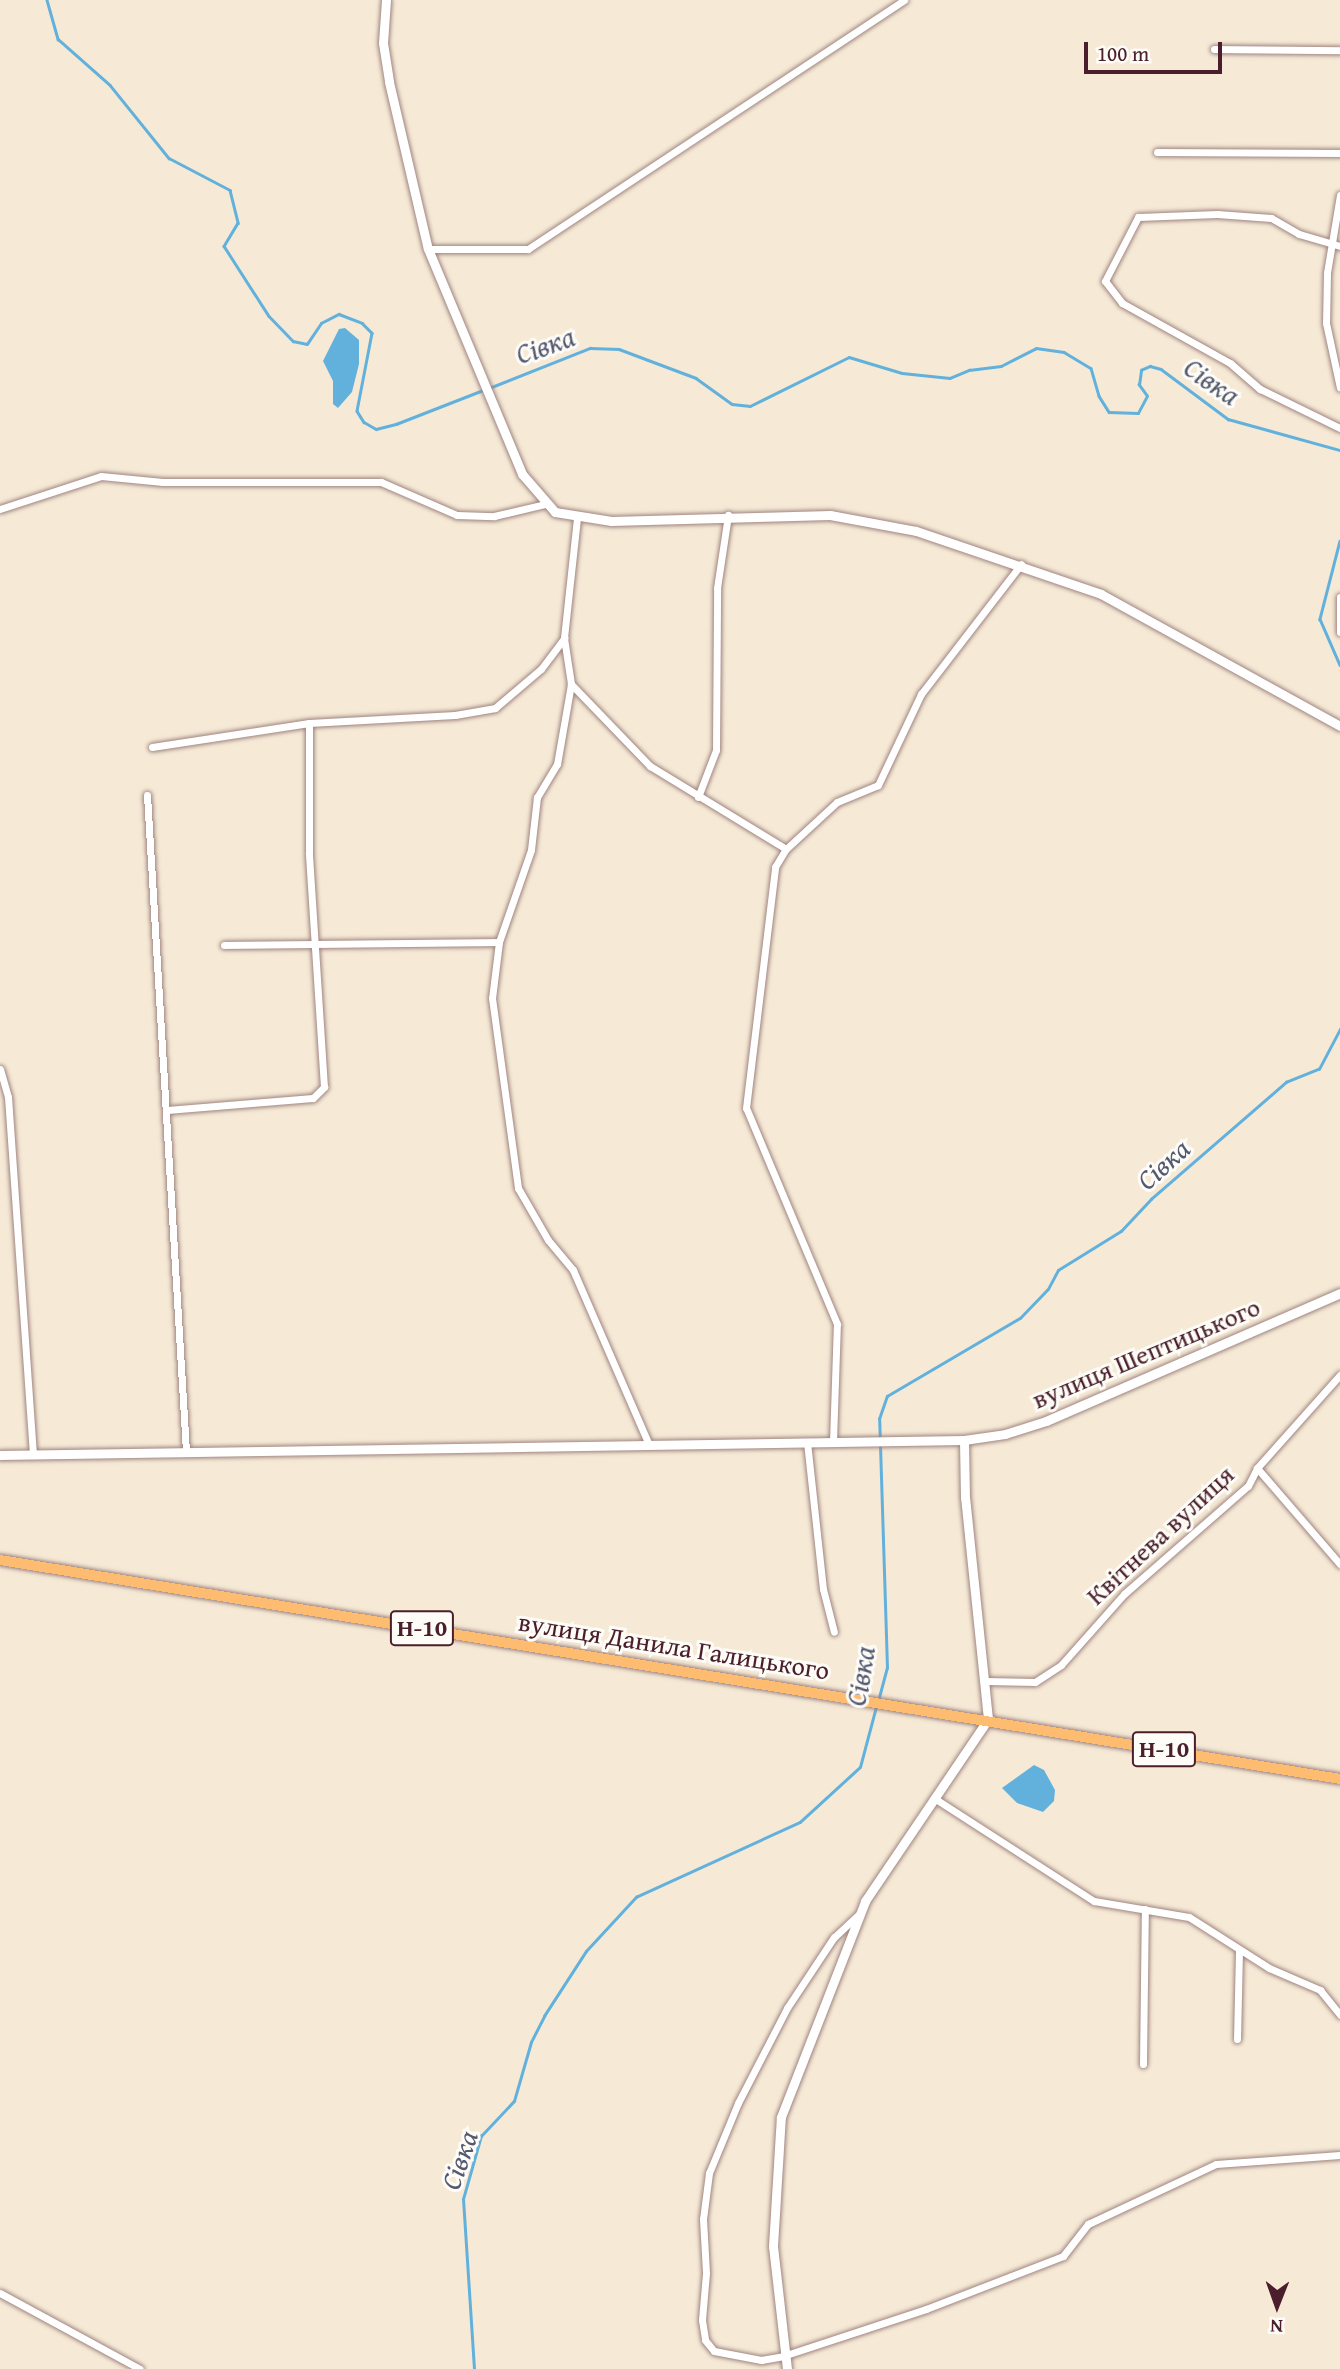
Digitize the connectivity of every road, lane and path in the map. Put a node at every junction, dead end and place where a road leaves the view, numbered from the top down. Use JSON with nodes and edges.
{"nodes":[{"id":1,"x":386,"y":0,"type":"edge"},
{"id":2,"x":904,"y":0,"type":"edge"},
{"id":3,"x":1214,"y":49,"type":"dead end"},
{"id":4,"x":1340,"y":50,"type":"edge"},
{"id":5,"x":1157,"y":152,"type":"dead end"},
{"id":6,"x":1340,"y":153,"type":"edge"},
{"id":7,"x":1340,"y":195,"type":"edge"},
{"id":8,"x":1336,"y":245,"type":"edge"},
{"id":9,"x":428,"y":249,"type":"junction"},
{"id":10,"x":1340,"y":388,"type":"edge"},
{"id":11,"x":1340,"y":428,"type":"edge"},
{"id":12,"x":545,"y":504,"type":"junction"},
{"id":13,"x":0,"y":509,"type":"edge"},
{"id":14,"x":728,"y":515,"type":"junction"},
{"id":15,"x":577,"y":518,"type":"junction"},
{"id":16,"x":1021,"y":563,"type":"junction"},
{"id":17,"x":1340,"y":597,"type":"edge"},
{"id":18,"x":1340,"y":632,"type":"edge"},
{"id":19,"x":565,"y":638,"type":"junction"},
{"id":20,"x":571,"y":684,"type":"junction"},
{"id":21,"x":309,"y":723,"type":"junction"},
{"id":22,"x":1340,"y":726,"type":"edge"},
{"id":23,"x":152,"y":747,"type":"dead end"},
{"id":24,"x":146,"y":795,"type":"dead end"},
{"id":25,"x":698,"y":797,"type":"junction"},
{"id":26,"x":786,"y":849,"type":"junction"},
{"id":27,"x":499,"y":942,"type":"junction"},
{"id":28,"x":314,"y":944,"type":"junction"},
{"id":29,"x":224,"y":945,"type":"dead end"},
{"id":30,"x":0,"y":1069,"type":"edge"},
{"id":31,"x":4,"y":1099,"type":"edge"},
{"id":32,"x":167,"y":1110,"type":"junction"},
{"id":33,"x":1340,"y":1293,"type":"edge"},
{"id":34,"x":1340,"y":1376,"type":"edge"},
{"id":35,"x":964,"y":1440,"type":"junction"},
{"id":36,"x":807,"y":1442,"type":"junction"},
{"id":37,"x":833,"y":1442,"type":"junction"},
{"id":38,"x":649,"y":1445,"type":"junction"},
{"id":39,"x":186,"y":1452,"type":"junction"},
{"id":40,"x":0,"y":1455,"type":"edge"},
{"id":41,"x":33,"y":1455,"type":"junction"},
{"id":42,"x":1257,"y":1468,"type":"junction"},
{"id":43,"x":1337,"y":1553,"type":"edge"},
{"id":44,"x":0,"y":1560,"type":"edge"},
{"id":45,"x":1340,"y":1564,"type":"edge"},
{"id":46,"x":834,"y":1632,"type":"dead end"},
{"id":47,"x":986,"y":1681,"type":"junction"},
{"id":48,"x":988,"y":1719,"type":"junction"},
{"id":49,"x":1340,"y":1779,"type":"edge"},
{"id":50,"x":934,"y":1798,"type":"junction"},
{"id":51,"x":1145,"y":1909,"type":"junction"},
{"id":52,"x":860,"y":1914,"type":"junction"},
{"id":53,"x":1239,"y":1951,"type":"junction"},
{"id":54,"x":1340,"y":2015,"type":"edge"},
{"id":55,"x":1237,"y":2039,"type":"dead end"},
{"id":56,"x":1143,"y":2064,"type":"dead end"},
{"id":57,"x":1340,"y":2154,"type":"edge"},
{"id":58,"x":0,"y":2293,"type":"edge"},
{"id":59,"x":783,"y":2356,"type":"junction"},
{"id":60,"x":140,"y":2369,"type":"edge"},
{"id":61,"x":787,"y":2369,"type":"edge"}],
"edges":[{"from":1,"to":9,"type":"street"},
{"from":2,"to":9,"type":"street"},
{"from":3,"to":4,"type":"street"},
{"from":5,"to":6,"type":"street"},
{"from":7,"to":8,"type":"street"},
{"from":8,"to":10,"type":"street"},
{"from":8,"to":11,"type":"street"},
{"from":9,"to":12,"type":"street"},
{"from":12,"to":13,"type":"street"},
{"from":12,"to":15,"type":"street"},
{"from":14,"to":15,"type":"street"},
{"from":14,"to":16,"type":"street"},
{"from":14,"to":25,"type":"street"},
{"from":15,"to":19,"type":"street"},
{"from":16,"to":22,"type":"street"},
{"from":16,"to":26,"type":"street"},
{"from":17,"to":18,"type":"street"},
{"from":19,"to":20,"type":"street"},
{"from":19,"to":21,"type":"street"},
{"from":20,"to":25,"type":"street"},
{"from":20,"to":27,"type":"street"},
{"from":21,"to":23,"type":"street"},
{"from":21,"to":28,"type":"street"},
{"from":24,"to":32,"type":"street"},
{"from":25,"to":26,"type":"street"},
{"from":26,"to":37,"type":"street"},
{"from":27,"to":28,"type":"street"},
{"from":27,"to":38,"type":"street"},
{"from":28,"to":29,"type":"street"},
{"from":28,"to":32,"type":"street"},
{"from":30,"to":31,"type":"street"},
{"from":31,"to":41,"type":"street"},
{"from":32,"to":39,"type":"street"},
{"from":33,"to":35,"type":"street","name":"вулиця Шептицького"},
{"from":34,"to":42,"type":"street","name":"Квітнева вулиця"},
{"from":35,"to":37,"type":"street","name":"вулиця Шептицького"},
{"from":35,"to":47,"type":"street"},
{"from":36,"to":37,"type":"street","name":"вулиця Шептицького"},
{"from":36,"to":38,"type":"street","name":"вулиця Шептицького"},
{"from":36,"to":46,"type":"street"},
{"from":38,"to":39,"type":"street","name":"вулиця Шептицького"},
{"from":39,"to":41,"type":"street","name":"вулиця Шептицького"},
{"from":40,"to":41,"type":"street","name":"вулиця Шептицького"},
{"from":42,"to":43,"type":"street"},
{"from":42,"to":47,"type":"street","name":"Квітнева вулиця"},
{"from":43,"to":45,"type":"street"},
{"from":44,"to":48,"type":"main road","name":"вулиця Данила Галицького","number":"Н-10"},
{"from":47,"to":48,"type":"street"},
{"from":48,"to":49,"type":"main road","name":"вулиця Данила Галицького","number":"Н-10"},
{"from":48,"to":50,"type":"street"},
{"from":50,"to":51,"type":"street"},
{"from":50,"to":52,"type":"street"},
{"from":51,"to":53,"type":"street"},
{"from":51,"to":56,"type":"street"},
{"from":52,"to":59,"type":"street"},
{"from":52,"to":59,"type":"street"},
{"from":53,"to":54,"type":"street"},
{"from":53,"to":55,"type":"street"},
{"from":57,"to":59,"type":"street"},
{"from":58,"to":60,"type":"street"},
{"from":59,"to":61,"type":"street"}]}
